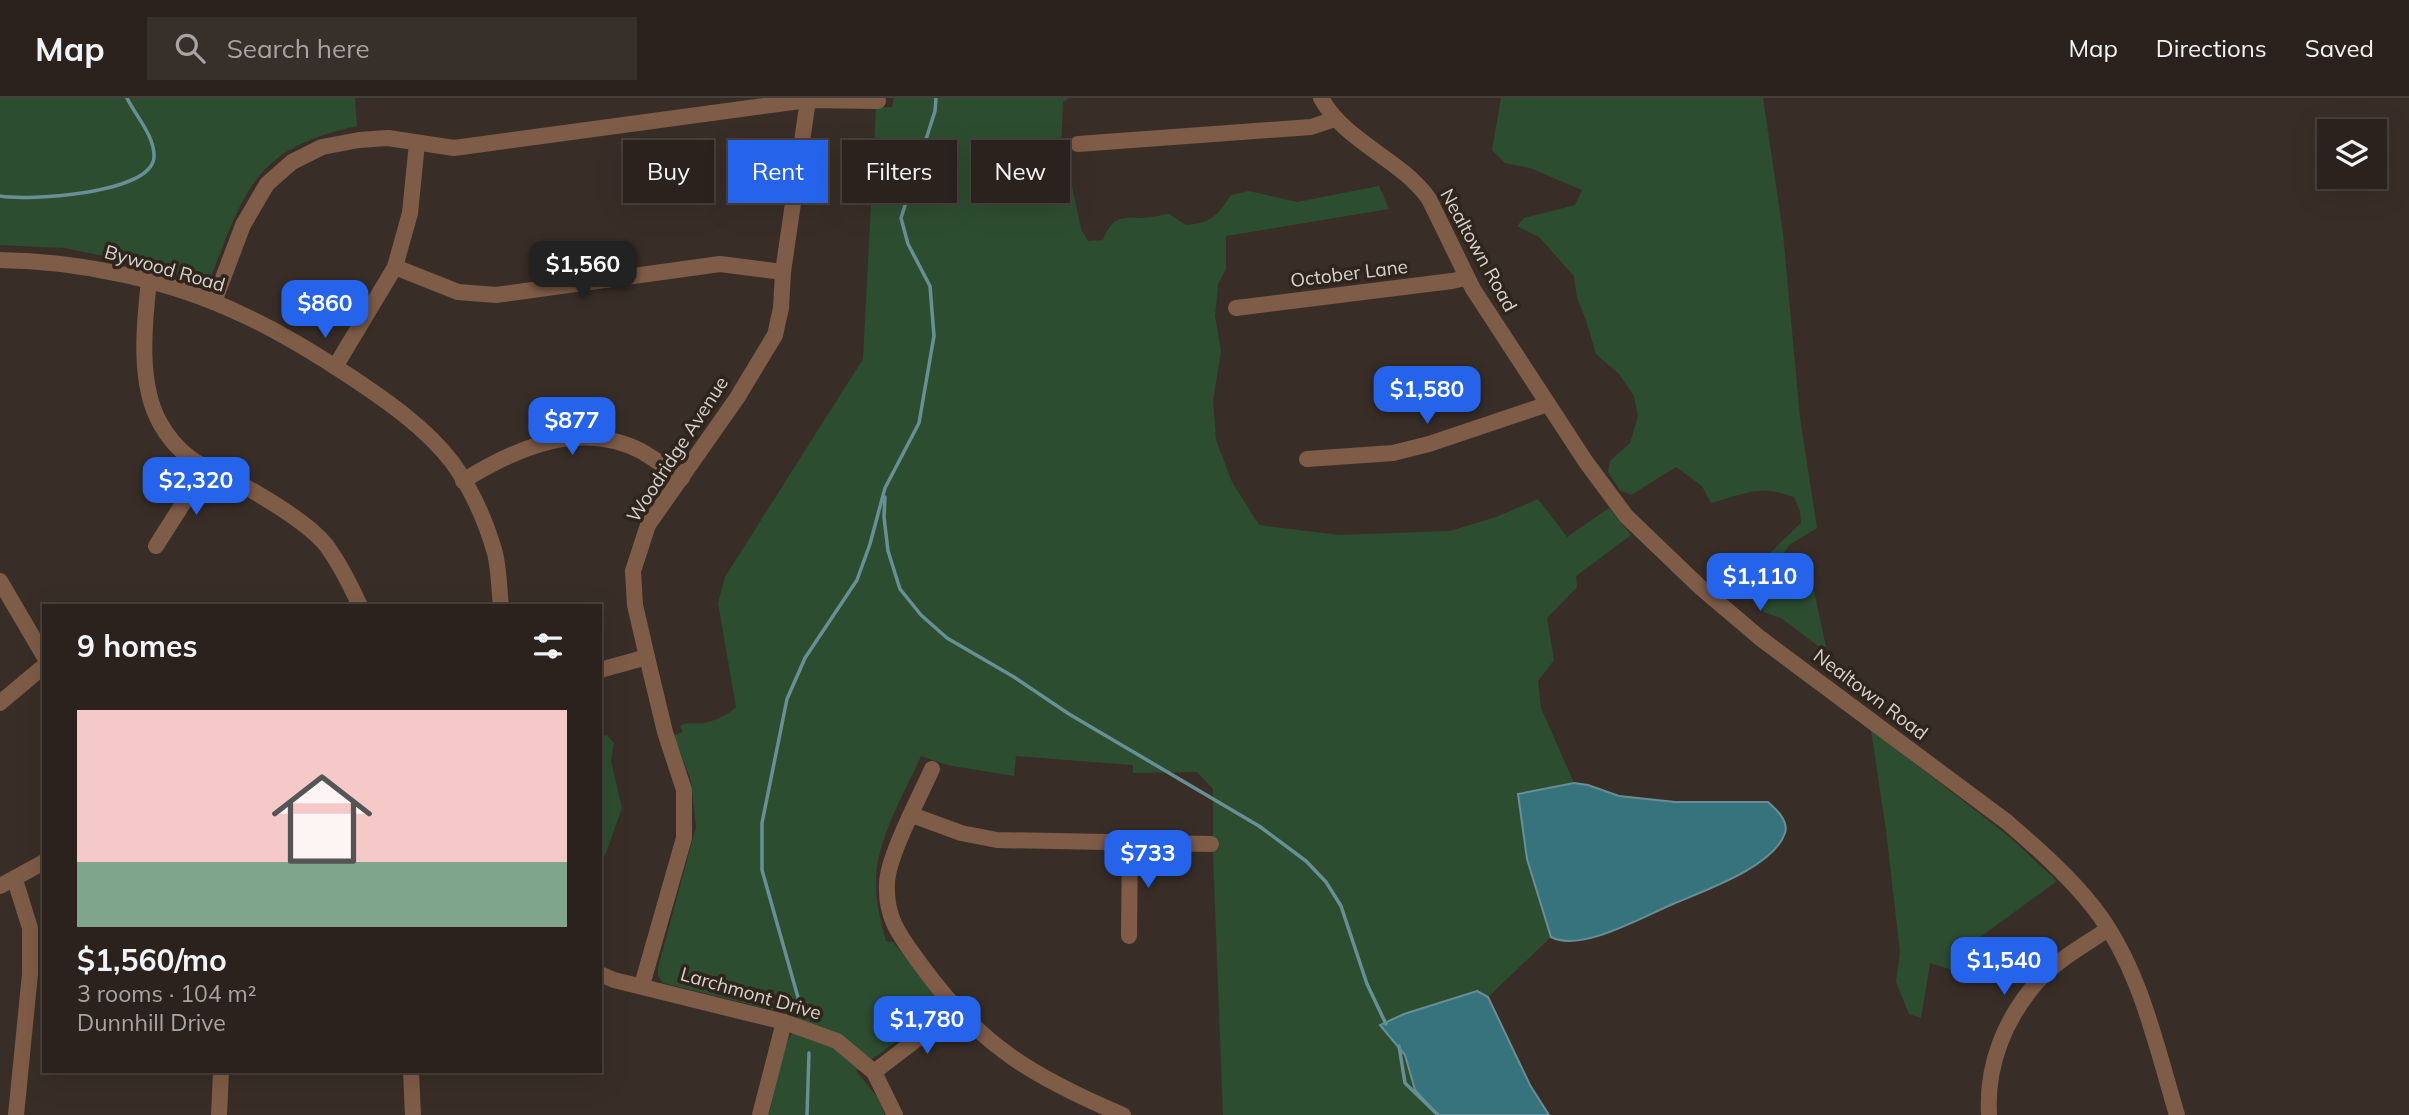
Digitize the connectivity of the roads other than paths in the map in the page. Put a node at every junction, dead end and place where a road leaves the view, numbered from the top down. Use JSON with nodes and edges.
{"nodes":[{"id":1,"x":1321,"y":98,"type":"edge"},
{"id":2,"x":808,"y":100,"type":"junction"},
{"id":3,"x":878,"y":101,"type":"dead end"},
{"id":4,"x":1335,"y":120,"type":"junction"},
{"id":5,"x":417,"y":143,"type":"junction"},
{"id":6,"x":1077,"y":144,"type":"dead end"},
{"id":7,"x":0,"y":260,"type":"edge"},
{"id":8,"x":395,"y":267,"type":"junction"},
{"id":9,"x":783,"y":272,"type":"junction"},
{"id":10,"x":1466,"y":278,"type":"junction"},
{"id":11,"x":149,"y":282,"type":"junction"},
{"id":12,"x":214,"y":302,"type":"junction"},
{"id":13,"x":1236,"y":308,"type":"dead end"},
{"id":14,"x":335,"y":367,"type":"junction"},
{"id":15,"x":1548,"y":404,"type":"junction"},
{"id":16,"x":1307,"y":459,"type":"dead end"},
{"id":17,"x":205,"y":469,"type":"junction"},
{"id":18,"x":682,"y":478,"type":"junction"},
{"id":19,"x":463,"y":481,"type":"junction"},
{"id":20,"x":156,"y":546,"type":"dead end"},
{"id":21,"x":0,"y":581,"type":"edge"},
{"id":22,"x":358,"y":604,"type":"edge"},
{"id":23,"x":501,"y":604,"type":"edge"},
{"id":24,"x":42,"y":653,"type":"edge"},
{"id":25,"x":647,"y":657,"type":"junction"},
{"id":26,"x":42,"y":668,"type":"edge"},
{"id":27,"x":602,"y":669,"type":"edge"},
{"id":28,"x":0,"y":703,"type":"edge"},
{"id":29,"x":932,"y":769,"type":"dead end"},
{"id":30,"x":912,"y":815,"type":"junction"},
{"id":31,"x":1130,"y":843,"type":"junction"},
{"id":32,"x":1211,"y":844,"type":"dead end"},
{"id":33,"x":42,"y":863,"type":"edge"},
{"id":34,"x":7,"y":883,"type":"edge"},
{"id":35,"x":2108,"y":929,"type":"junction"},
{"id":36,"x":1129,"y":936,"type":"dead end"},
{"id":37,"x":602,"y":975,"type":"edge"},
{"id":38,"x":642,"y":985,"type":"junction"},
{"id":39,"x":955,"y":1010,"type":"junction"},
{"id":40,"x":784,"y":1022,"type":"junction"},
{"id":41,"x":874,"y":1072,"type":"junction"},
{"id":42,"x":221,"y":1073,"type":"edge"},
{"id":43,"x":411,"y":1073,"type":"edge"},
{"id":44,"x":16,"y":1115,"type":"edge"},
{"id":45,"x":219,"y":1115,"type":"edge"},
{"id":46,"x":413,"y":1115,"type":"edge"},
{"id":47,"x":760,"y":1115,"type":"edge"},
{"id":48,"x":895,"y":1115,"type":"edge"},
{"id":49,"x":1123,"y":1115,"type":"edge"},
{"id":50,"x":1989,"y":1115,"type":"edge"},
{"id":51,"x":2177,"y":1115,"type":"edge"}],
"edges":[{"from":1,"to":4,"type":"street","name":"Nealtown Road"},
{"from":2,"to":3,"type":"street"},
{"from":2,"to":5,"type":"street"},
{"from":2,"to":9,"type":"street","name":"Woodridge Avenue"},
{"from":4,"to":6,"type":"street"},
{"from":4,"to":10,"type":"street","name":"Nealtown Road"},
{"from":5,"to":8,"type":"street"},
{"from":5,"to":12,"type":"street"},
{"from":7,"to":11,"type":"street","name":"Bywood Road"},
{"from":8,"to":9,"type":"street"},
{"from":8,"to":14,"type":"street"},
{"from":9,"to":18,"type":"street","name":"Woodridge Avenue"},
{"from":10,"to":13,"type":"street","name":"October Lane"},
{"from":10,"to":15,"type":"street","name":"Nealtown Road"},
{"from":11,"to":12,"type":"street","name":"Bywood Road"},
{"from":11,"to":17,"type":"street"},
{"from":12,"to":14,"type":"street","name":"Bywood Road"},
{"from":14,"to":19,"type":"street","name":"Bywood Road"},
{"from":15,"to":16,"type":"street"},
{"from":15,"to":35,"type":"street","name":"Nealtown Road"},
{"from":17,"to":20,"type":"street"},
{"from":17,"to":22,"type":"street"},
{"from":18,"to":19,"type":"street"},
{"from":18,"to":25,"type":"street","name":"Woodridge Avenue"},
{"from":19,"to":23,"type":"street","name":"Bywood Road"},
{"from":21,"to":24,"type":"street"},
{"from":25,"to":27,"type":"street"},
{"from":25,"to":38,"type":"street","name":"Woodridge Avenue"},
{"from":26,"to":28,"type":"street"},
{"from":29,"to":30,"type":"street"},
{"from":30,"to":31,"type":"street"},
{"from":30,"to":39,"type":"street"},
{"from":31,"to":32,"type":"street"},
{"from":31,"to":36,"type":"street"},
{"from":33,"to":34,"type":"street"},
{"from":34,"to":44,"type":"street"},
{"from":35,"to":50,"type":"street"},
{"from":35,"to":51,"type":"street","name":"Nealtown Road"},
{"from":37,"to":38,"type":"street","name":"Larchmont Drive"},
{"from":38,"to":40,"type":"street","name":"Larchmont Drive"},
{"from":39,"to":41,"type":"street"},
{"from":39,"to":49,"type":"street"},
{"from":40,"to":41,"type":"street","name":"Larchmont Drive"},
{"from":40,"to":47,"type":"street"},
{"from":41,"to":48,"type":"street","name":"Larchmont Drive"},
{"from":42,"to":45,"type":"street"},
{"from":43,"to":46,"type":"street"}]}
